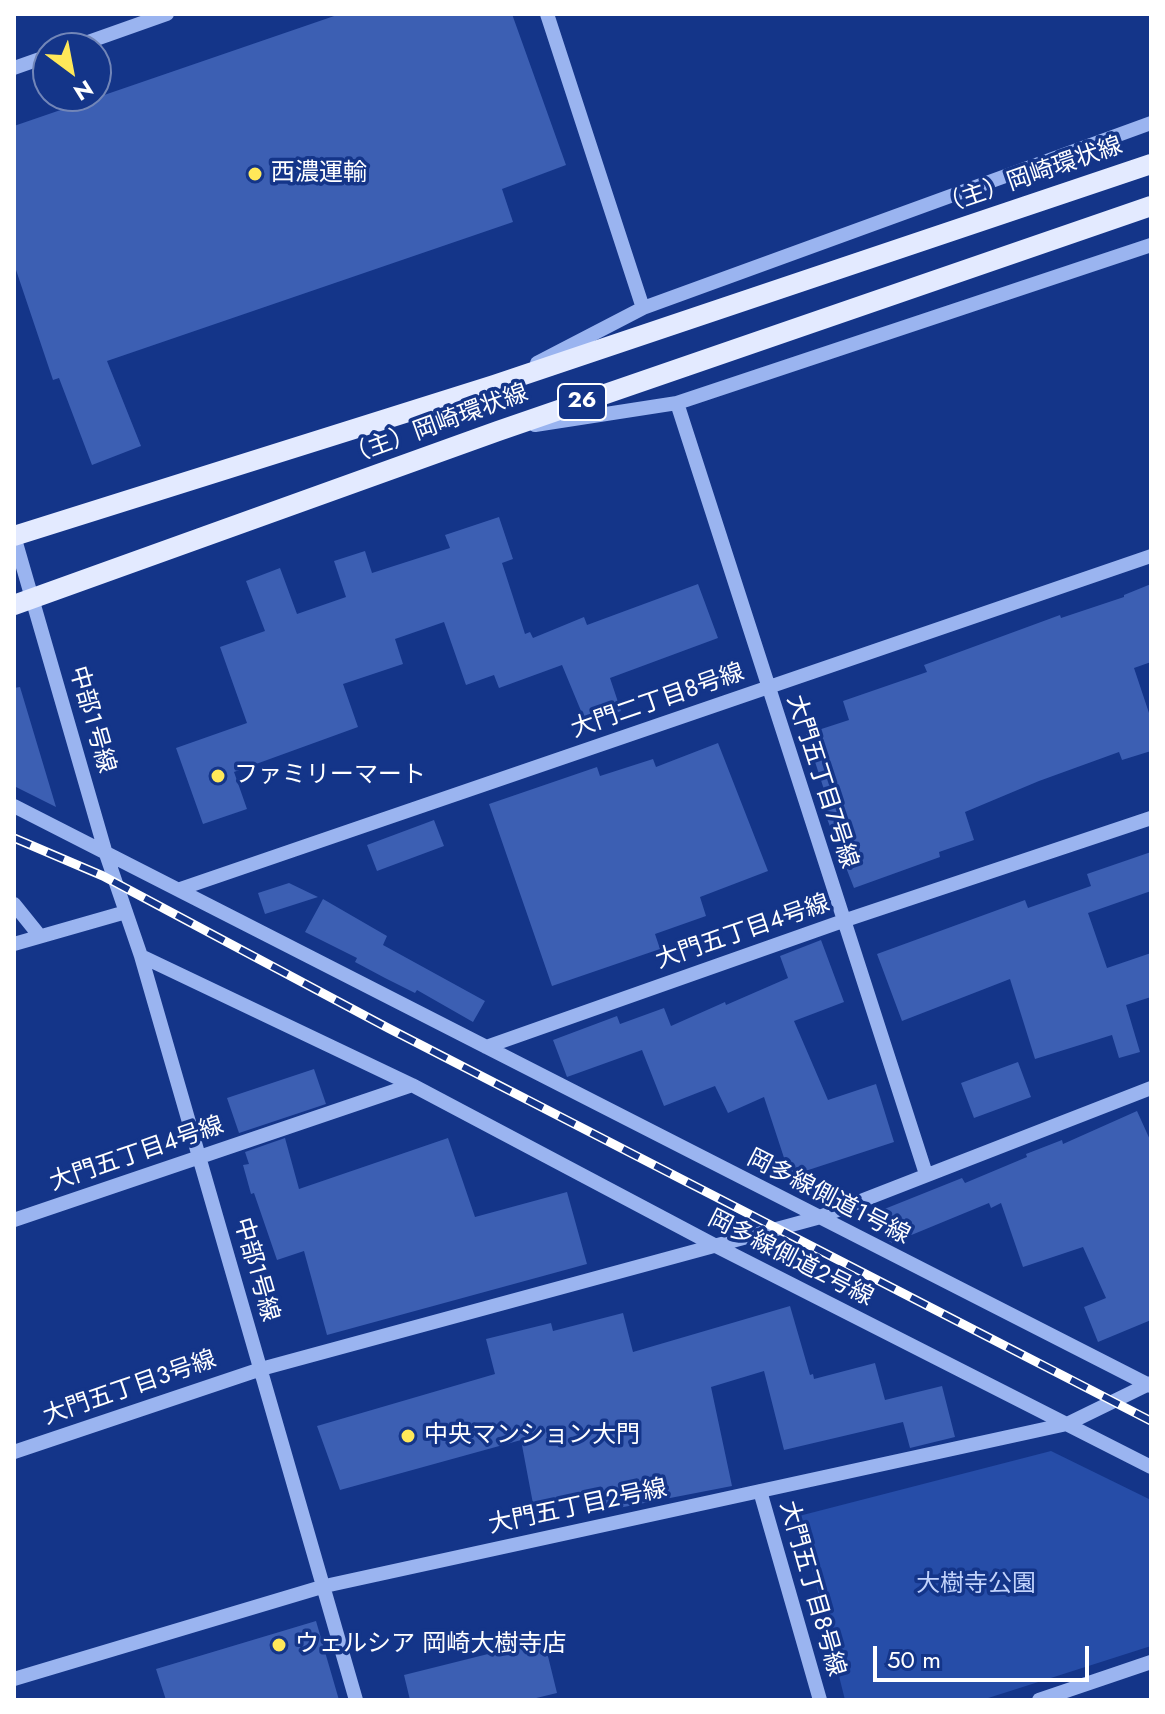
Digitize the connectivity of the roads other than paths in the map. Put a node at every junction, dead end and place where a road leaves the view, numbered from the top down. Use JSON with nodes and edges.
{"nodes":[{"id":1,"x":167,"y":14,"type":"edge"},
{"id":2,"x":547,"y":14,"type":"edge"},
{"id":3,"x":112,"y":33,"type":"edge"},
{"id":4,"x":1151,"y":123,"type":"edge"},
{"id":5,"x":1151,"y":164,"type":"edge"},
{"id":6,"x":1151,"y":206,"type":"edge"},
{"id":7,"x":1151,"y":245,"type":"edge"},
{"id":8,"x":643,"y":308,"type":"junction"},
{"id":9,"x":494,"y":385,"type":"junction"},
{"id":10,"x":677,"y":403,"type":"junction"},
{"id":11,"x":498,"y":431,"type":"junction"},
{"id":12,"x":14,"y":536,"type":"edge"},
{"id":13,"x":1151,"y":556,"type":"edge"},
{"id":14,"x":23,"y":602,"type":"edge"},
{"id":15,"x":768,"y":688,"type":"junction"},
{"id":16,"x":14,"y":806,"type":"edge"},
{"id":17,"x":1151,"y":818,"type":"edge"},
{"id":18,"x":106,"y":854,"type":"junction"},
{"id":19,"x":180,"y":889,"type":"junction"},
{"id":20,"x":14,"y":904,"type":"edge"},
{"id":21,"x":126,"y":912,"type":"junction"},
{"id":22,"x":843,"y":921,"type":"junction"},
{"id":23,"x":39,"y":935,"type":"junction"},
{"id":24,"x":14,"y":944,"type":"edge"},
{"id":25,"x":141,"y":956,"type":"junction"},
{"id":26,"x":486,"y":1047,"type":"junction"},
{"id":27,"x":412,"y":1085,"type":"junction"},
{"id":28,"x":1151,"y":1088,"type":"edge"},
{"id":29,"x":199,"y":1157,"type":"junction"},
{"id":30,"x":926,"y":1174,"type":"junction"},
{"id":31,"x":817,"y":1218,"type":"junction"},
{"id":32,"x":14,"y":1220,"type":"edge"},
{"id":33,"x":716,"y":1246,"type":"junction"},
{"id":34,"x":261,"y":1369,"type":"junction"},
{"id":35,"x":1150,"y":1384,"type":"edge"},
{"id":36,"x":1067,"y":1424,"type":"junction"},
{"id":37,"x":14,"y":1452,"type":"edge"},
{"id":38,"x":1151,"y":1467,"type":"edge"},
{"id":39,"x":760,"y":1491,"type":"junction"},
{"id":40,"x":325,"y":1586,"type":"junction"},
{"id":41,"x":1151,"y":1662,"type":"edge"},
{"id":42,"x":14,"y":1679,"type":"edge"},
{"id":43,"x":356,"y":1700,"type":"edge"},
{"id":44,"x":820,"y":1700,"type":"edge"},
{"id":45,"x":1039,"y":1700,"type":"edge"}],
"edges":[{"from":1,"to":3,"type":"street"},
{"from":2,"to":8,"type":"street"},
{"from":4,"to":8,"type":"street"},
{"from":5,"to":9,"type":"main road","name":"（主）岡崎環状線","number":"26"},
{"from":6,"to":11,"type":"main road","name":"（主）岡崎環状線","number":"26"},
{"from":7,"to":10,"type":"street"},
{"from":8,"to":9,"type":"street"},
{"from":9,"to":12,"type":"main road","name":"（主）岡崎環状線","number":"26"},
{"from":10,"to":11,"type":"street"},
{"from":10,"to":15,"type":"street","name":"大門五丁目7号線"},
{"from":11,"to":14,"type":"main road","name":"（主）岡崎環状線","number":"26"},
{"from":12,"to":14,"type":"street","name":"中部１号線"},
{"from":13,"to":15,"type":"street","name":"大門二丁目8号線"},
{"from":14,"to":18,"type":"street","name":"中部１号線"},
{"from":15,"to":19,"type":"street","name":"大門二丁目8号線"},
{"from":15,"to":22,"type":"street","name":"大門五丁目7号線"},
{"from":16,"to":18,"type":"street","name":"岡多線側道1号線"},
{"from":17,"to":22,"type":"street","name":"大門五丁目4号線"},
{"from":18,"to":19,"type":"street","name":"岡多線側道1号線"},
{"from":18,"to":21,"type":"street","name":"中部1号線"},
{"from":19,"to":26,"type":"street","name":"岡多線側道1号線"},
{"from":20,"to":23,"type":"street"},
{"from":21,"to":23,"type":"street"},
{"from":21,"to":25,"type":"street","name":"中部1号線"},
{"from":22,"to":26,"type":"street","name":"大門五丁目4号線"},
{"from":22,"to":30,"type":"street","name":"大門五丁目7号線"},
{"from":23,"to":24,"type":"street"},
{"from":25,"to":27,"type":"street","name":"岡多線側道2号線"},
{"from":25,"to":29,"type":"street","name":"中部1号線"},
{"from":26,"to":31,"type":"street","name":"岡多線側道1号線"},
{"from":27,"to":29,"type":"street","name":"大門五丁目4号線"},
{"from":27,"to":33,"type":"street","name":"岡多線側道2号線"},
{"from":28,"to":30,"type":"street","name":"大門五丁目3号線"},
{"from":29,"to":32,"type":"street","name":"大門五丁目4号線"},
{"from":29,"to":34,"type":"street","name":"中部1号線"},
{"from":30,"to":31,"type":"street","name":"大門五丁目3号線"},
{"from":31,"to":33,"type":"street","name":"大門五丁目3号線"},
{"from":31,"to":35,"type":"street","name":"岡多線側道1号線"},
{"from":33,"to":34,"type":"street","name":"大門五丁目3号線"},
{"from":33,"to":36,"type":"street","name":"岡多線側道2号線"},
{"from":34,"to":37,"type":"street","name":"大門五丁目3号線"},
{"from":34,"to":40,"type":"street","name":"中部1号線"},
{"from":35,"to":36,"type":"street","name":"大門五丁目2号線"},
{"from":36,"to":38,"type":"street","name":"岡多線側道2号線"},
{"from":36,"to":39,"type":"street","name":"大門五丁目2号線"},
{"from":39,"to":40,"type":"street","name":"大門五丁目2号線"},
{"from":39,"to":44,"type":"street","name":"大門五丁目8号線"},
{"from":40,"to":42,"type":"street","name":"大門五丁目2号線"},
{"from":40,"to":43,"type":"street","name":"中部1号線"},
{"from":41,"to":45,"type":"street"}]}
